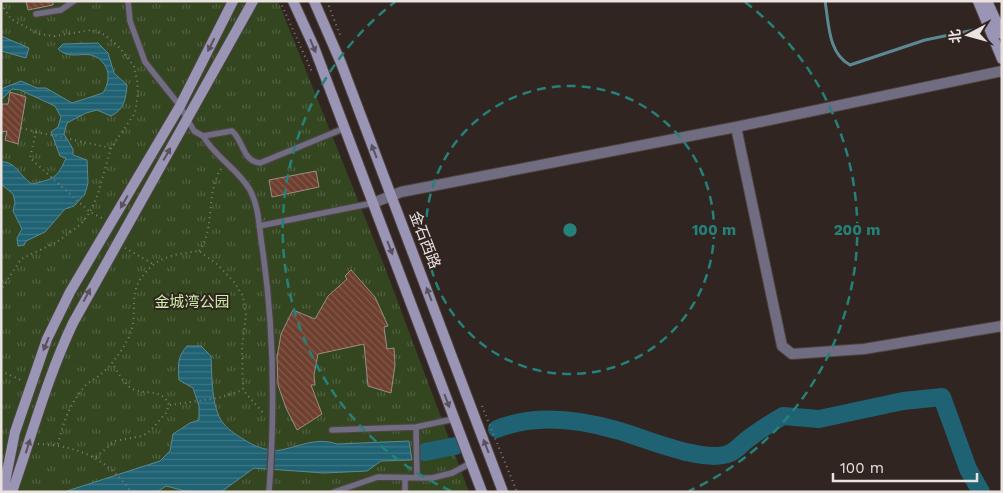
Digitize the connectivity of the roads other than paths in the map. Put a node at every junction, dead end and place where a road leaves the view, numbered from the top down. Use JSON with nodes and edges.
{"nodes":[{"id":1,"x":74,"y":1,"type":"edge"},
{"id":2,"x":128,"y":1,"type":"edge"},
{"id":3,"x":233,"y":1,"type":"edge"},
{"id":4,"x":253,"y":1,"type":"edge"},
{"id":5,"x":293,"y":1,"type":"edge"},
{"id":6,"x":314,"y":1,"type":"edge"},
{"id":7,"x":978,"y":1,"type":"edge"},
{"id":8,"x":988,"y":1,"type":"edge"},
{"id":9,"x":36,"y":14,"type":"dead end"},
{"id":10,"x":1002,"y":34,"type":"edge"},
{"id":11,"x":1002,"y":59,"type":"edge"},
{"id":12,"x":1002,"y":71,"type":"edge"},
{"id":13,"x":180,"y":106,"type":"junction"},
{"id":14,"x":186,"y":120,"type":"junction"},
{"id":15,"x":736,"y":127,"type":"junction"},
{"id":16,"x":345,"y":128,"type":"junction"},
{"id":17,"x":203,"y":136,"type":"junction"},
{"id":18,"x":392,"y":196,"type":"junction"},
{"id":19,"x":373,"y":203,"type":"junction"},
{"id":20,"x":259,"y":226,"type":"junction"},
{"id":21,"x":1002,"y":326,"type":"edge"},
{"id":22,"x":454,"y":419,"type":"junction"},
{"id":23,"x":416,"y":427,"type":"junction"},
{"id":24,"x":332,"y":430,"type":"dead end"},
{"id":25,"x":471,"y":463,"type":"junction"},
{"id":26,"x":405,"y":478,"type":"junction"},
{"id":27,"x":417,"y":478,"type":"junction"},
{"id":28,"x":346,"y":490,"type":"edge"},
{"id":29,"x":3,"y":492,"type":"edge"},
{"id":30,"x":12,"y":492,"type":"edge"},
{"id":31,"x":269,"y":492,"type":"edge"},
{"id":32,"x":334,"y":492,"type":"edge"},
{"id":33,"x":405,"y":492,"type":"edge"},
{"id":34,"x":482,"y":492,"type":"edge"},
{"id":35,"x":503,"y":492,"type":"edge"}],
"edges":[{"from":1,"to":9,"type":"lane"},
{"from":2,"to":13,"type":"lane"},
{"from":3,"to":13,"type":"main road","one_way":true},
{"from":4,"to":14,"type":"main road"},
{"from":5,"to":16,"type":"main road","one_way":true},
{"from":18,"to":6,"type":"main road","name":"金石西路","one_way":true},
{"from":7,"to":11,"type":"main road"},
{"from":8,"to":10,"type":"main road"},
{"from":12,"to":15,"type":"street"},
{"from":13,"to":14,"type":"lane"},
{"from":13,"to":29,"type":"main road","one_way":true},
{"from":14,"to":17,"type":"lane"},
{"from":30,"to":14,"type":"main road","one_way":true},
{"from":15,"to":18,"type":"street"},
{"from":15,"to":21,"type":"street"},
{"from":16,"to":17,"type":"lane"},
{"from":16,"to":19,"type":"main road"},
{"from":17,"to":20,"type":"lane"},
{"from":18,"to":19,"type":"street"},
{"from":35,"to":18,"type":"main road","name":"金石西路","one_way":true},
{"from":19,"to":20,"type":"lane"},
{"from":19,"to":22,"type":"main road","one_way":true},
{"from":20,"to":31,"type":"lane"},
{"from":22,"to":23,"type":"lane"},
{"from":22,"to":25,"type":"main road"},
{"from":23,"to":24,"type":"lane"},
{"from":23,"to":27,"type":"lane"},
{"from":25,"to":27,"type":"lane"},
{"from":25,"to":34,"type":"main road"},
{"from":26,"to":27,"type":"lane"},
{"from":26,"to":28,"type":"lane"},
{"from":26,"to":33,"type":"lane"},
{"from":28,"to":32,"type":"lane"}]}
